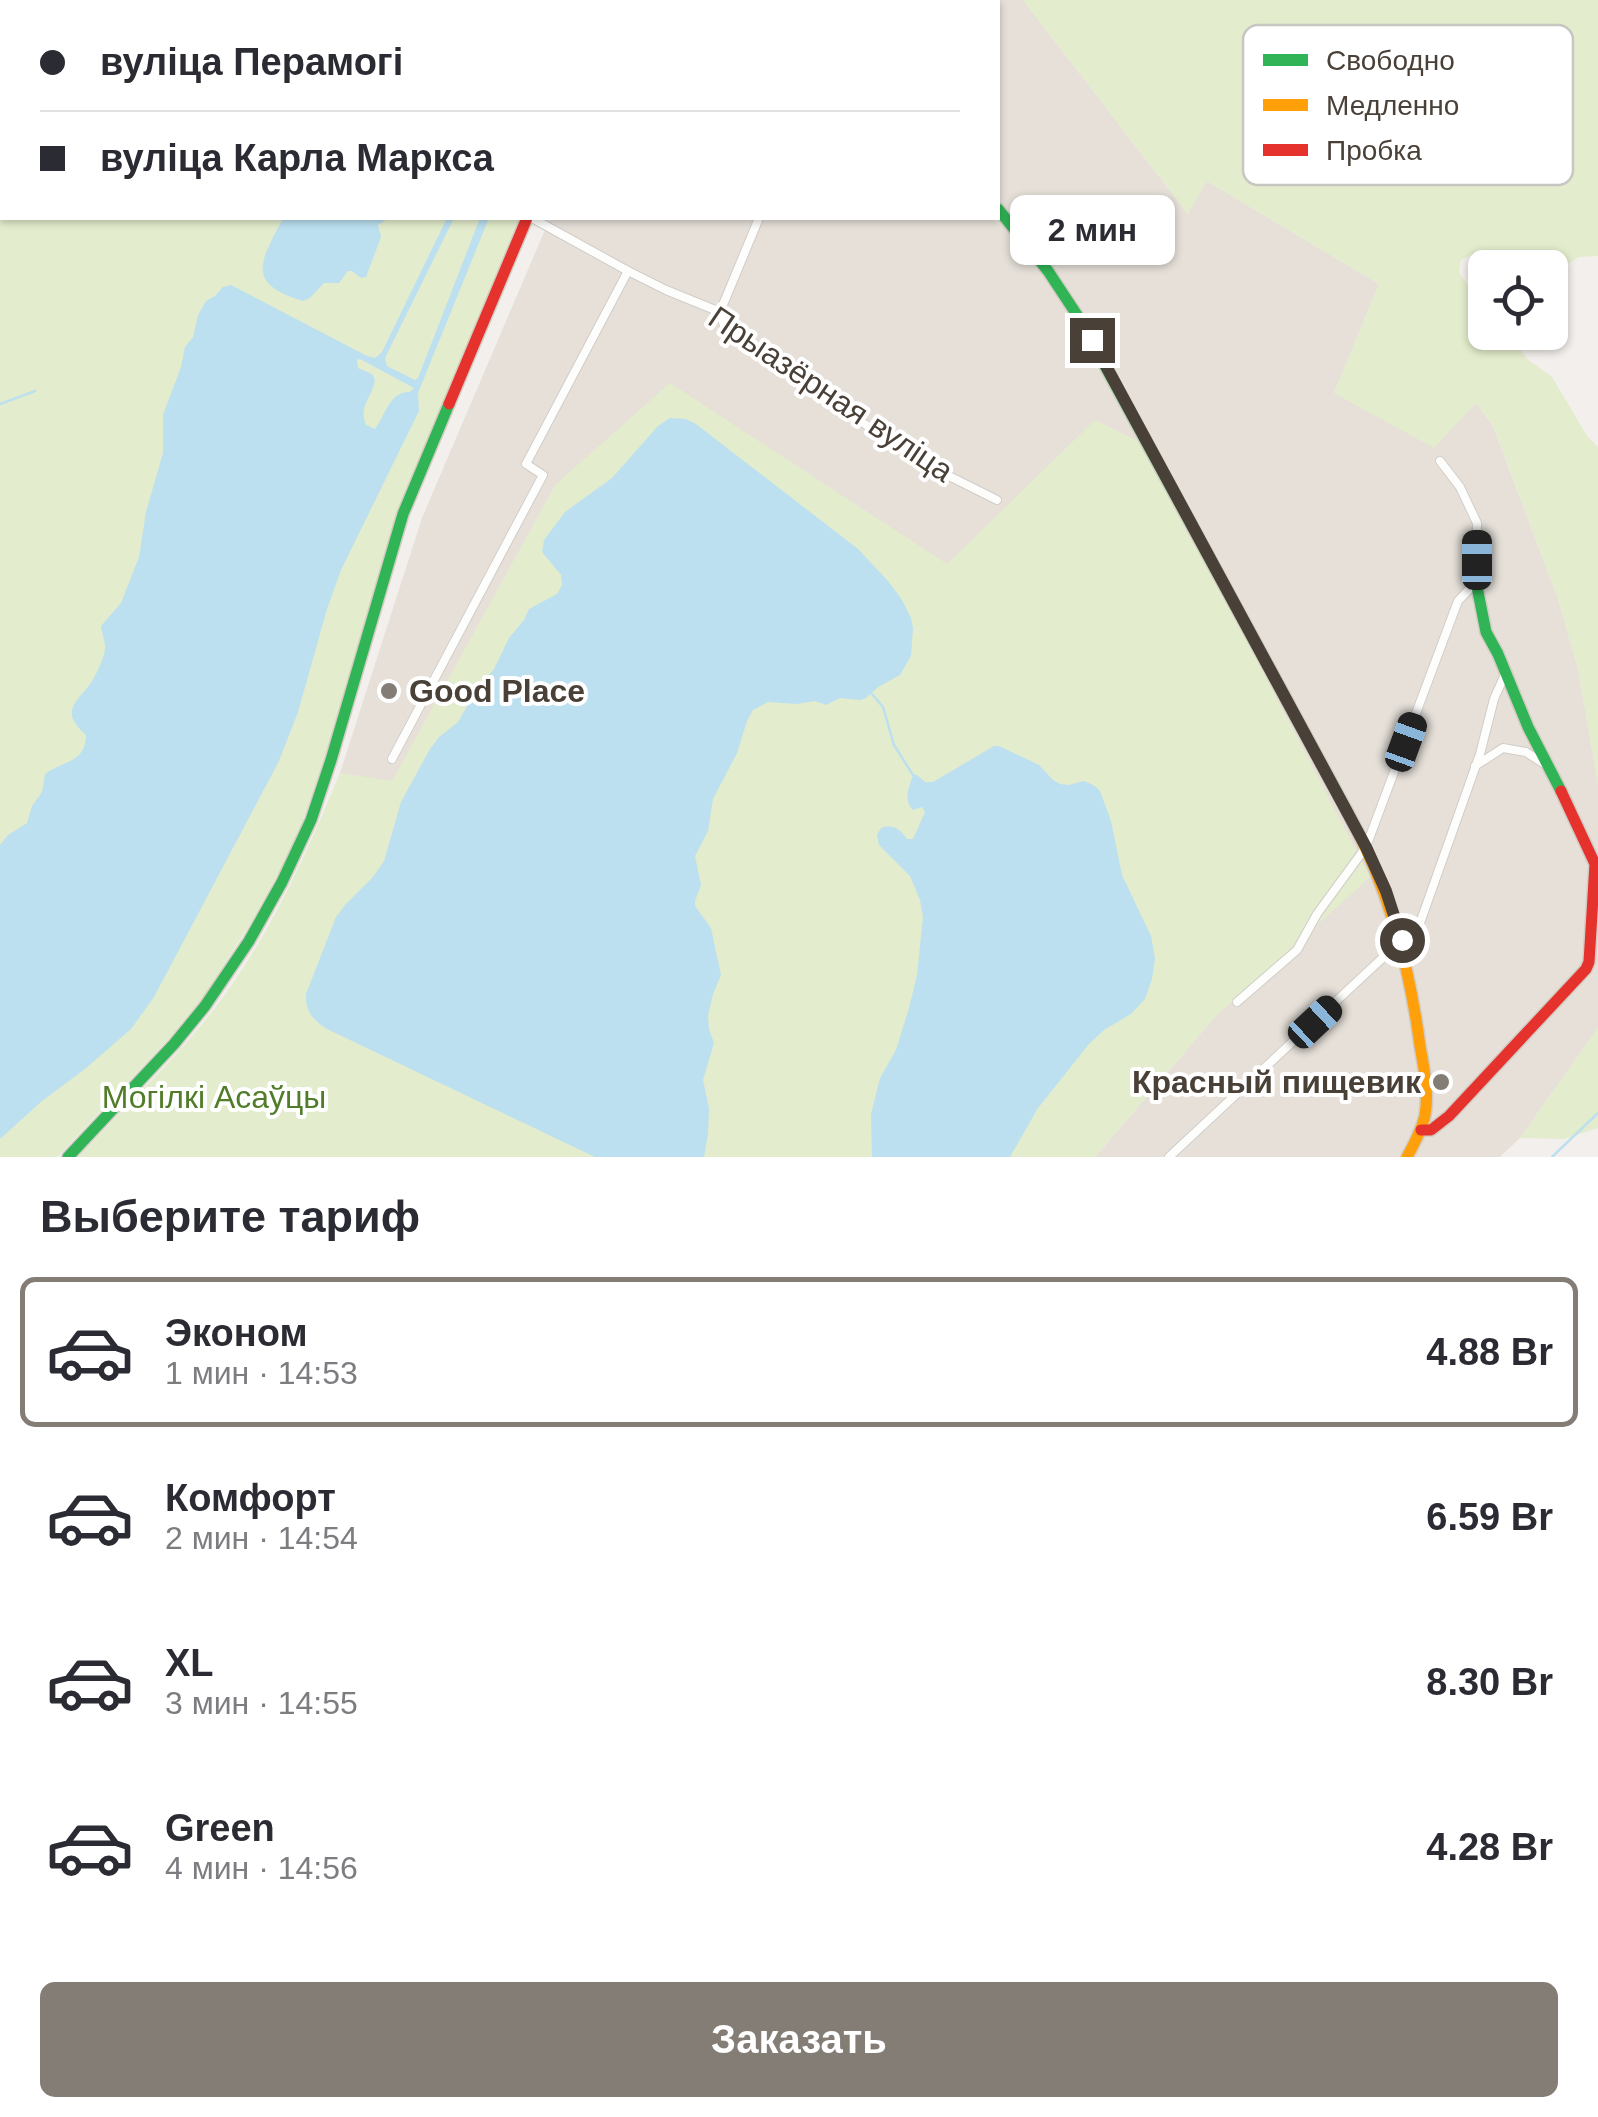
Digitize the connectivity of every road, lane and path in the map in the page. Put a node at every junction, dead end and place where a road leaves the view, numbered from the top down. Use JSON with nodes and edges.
{"nodes":[{"id":1,"x":1000,"y":211,"type":"edge"},
{"id":2,"x":528,"y":220,"type":"edge"},
{"id":3,"x":533,"y":220,"type":"edge"},
{"id":4,"x":758,"y":220,"type":"edge"},
{"id":5,"x":628,"y":271,"type":"junction"},
{"id":6,"x":720,"y":312,"type":"junction"},
{"id":7,"x":1440,"y":461,"type":"dead end"},
{"id":8,"x":996,"y":500,"type":"dead end"},
{"id":9,"x":1476,"y":582,"type":"junction"},
{"id":10,"x":1506,"y":672,"type":"junction"},
{"id":11,"x":392,"y":759,"type":"dead end"},
{"id":12,"x":1476,"y":766,"type":"junction"},
{"id":13,"x":1552,"y":772,"type":"junction"},
{"id":14,"x":1366,"y":847,"type":"junction"},
{"id":15,"x":1402,"y":940,"type":"junction"},
{"id":16,"x":1237,"y":1002,"type":"dead end"},
{"id":17,"x":1421,"y":1130,"type":"junction"},
{"id":18,"x":68,"y":1157,"type":"edge"},
{"id":19,"x":1169,"y":1157,"type":"edge"},
{"id":20,"x":1407,"y":1157,"type":"edge"}],
"edges":[{"from":1,"to":14,"type":"street"},
{"from":2,"to":18,"type":"street"},
{"from":3,"to":5,"type":"street","name":"Прыазёрная вуліца"},
{"from":4,"to":6,"type":"street"},
{"from":5,"to":6,"type":"street","name":"Прыазёрная вуліца"},
{"from":5,"to":11,"type":"street"},
{"from":6,"to":8,"type":"street","name":"Прыазёрная вуліца"},
{"from":7,"to":9,"type":"street"},
{"from":9,"to":10,"type":"street"},
{"from":9,"to":14,"type":"street"},
{"from":10,"to":12,"type":"street"},
{"from":10,"to":13,"type":"street"},
{"from":12,"to":13,"type":"street"},
{"from":12,"to":15,"type":"street"},
{"from":13,"to":17,"type":"street"},
{"from":14,"to":15,"type":"street"},
{"from":14,"to":16,"type":"street"},
{"from":15,"to":17,"type":"street"},
{"from":15,"to":19,"type":"street"},
{"from":17,"to":20,"type":"street"}]}
